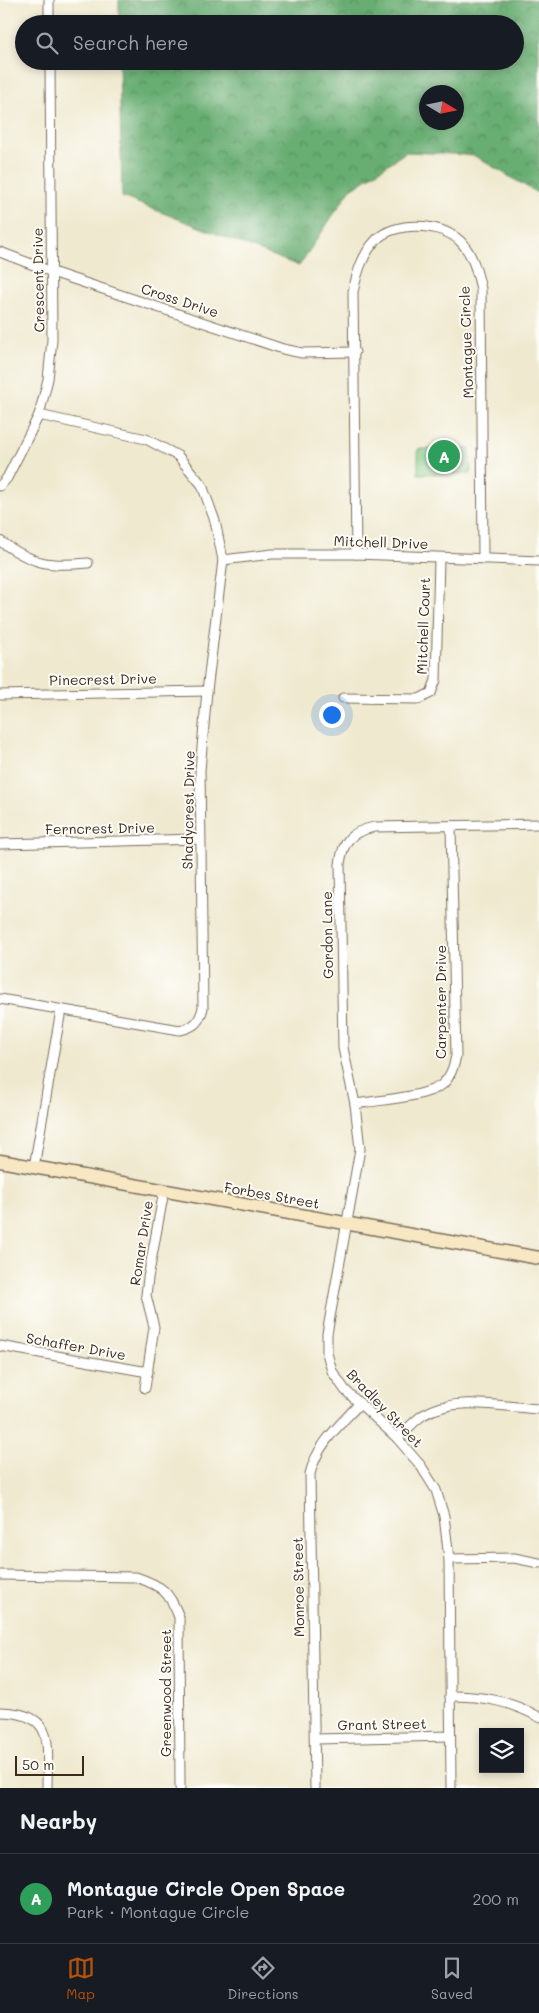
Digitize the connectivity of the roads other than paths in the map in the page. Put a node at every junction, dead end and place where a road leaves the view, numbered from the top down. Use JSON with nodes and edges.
{"nodes":[{"id":1,"x":49,"y":0,"type":"edge"},
{"id":2,"x":49,"y":15,"type":"edge"},
{"id":3,"x":50,"y":70,"type":"edge"},
{"id":4,"x":0,"y":252,"type":"edge"},
{"id":5,"x":52,"y":272,"type":"junction"},
{"id":6,"x":355,"y":352,"type":"junction"},
{"id":7,"x":39,"y":415,"type":"junction"},
{"id":8,"x":0,"y":486,"type":"edge"},
{"id":9,"x":0,"y":541,"type":"edge"},
{"id":10,"x":356,"y":554,"type":"junction"},
{"id":11,"x":439,"y":558,"type":"junction"},
{"id":12,"x":483,"y":559,"type":"junction"},
{"id":13,"x":223,"y":560,"type":"junction"},
{"id":14,"x":539,"y":561,"type":"edge"},
{"id":15,"x":88,"y":563,"type":"dead end"},
{"id":16,"x":207,"y":691,"type":"junction"},
{"id":17,"x":0,"y":695,"type":"edge"},
{"id":18,"x":343,"y":698,"type":"dead end"},
{"id":19,"x":539,"y":824,"type":"edge"},
{"id":20,"x":451,"y":826,"type":"junction"},
{"id":21,"x":200,"y":839,"type":"junction"},
{"id":22,"x":0,"y":844,"type":"edge"},
{"id":23,"x":0,"y":999,"type":"edge"},
{"id":24,"x":61,"y":1010,"type":"junction"},
{"id":25,"x":355,"y":1104,"type":"junction"},
{"id":26,"x":0,"y":1161,"type":"edge"},
{"id":27,"x":34,"y":1167,"type":"junction"},
{"id":28,"x":164,"y":1191,"type":"junction"},
{"id":29,"x":347,"y":1224,"type":"junction"},
{"id":30,"x":539,"y":1258,"type":"edge"},
{"id":31,"x":0,"y":1346,"type":"edge"},
{"id":32,"x":148,"y":1372,"type":"junction"},
{"id":33,"x":145,"y":1388,"type":"dead end"},
{"id":34,"x":360,"y":1403,"type":"junction"},
{"id":35,"x":539,"y":1409,"type":"edge"},
{"id":36,"x":397,"y":1438,"type":"junction"},
{"id":37,"x":449,"y":1559,"type":"junction"},
{"id":38,"x":539,"y":1563,"type":"edge"},
{"id":39,"x":0,"y":1575,"type":"edge"},
{"id":40,"x":450,"y":1696,"type":"junction"},
{"id":41,"x":0,"y":1712,"type":"edge"},
{"id":42,"x":539,"y":1717,"type":"edge"},
{"id":43,"x":450,"y":1736,"type":"junction"},
{"id":44,"x":315,"y":1739,"type":"junction"},
{"id":45,"x":47,"y":1788,"type":"edge"},
{"id":46,"x":180,"y":1788,"type":"edge"},
{"id":47,"x":315,"y":1788,"type":"edge"},
{"id":48,"x":451,"y":1788,"type":"edge"}],
"edges":[{"from":1,"to":2,"type":"street"},
{"from":3,"to":5,"type":"street","name":"Crescent Drive"},
{"from":4,"to":5,"type":"street","name":"Cross Drive"},
{"from":5,"to":6,"type":"street","name":"Cross Drive"},
{"from":5,"to":7,"type":"street","name":"Crescent Drive"},
{"from":6,"to":10,"type":"street","name":"Montague Circle"},
{"from":6,"to":12,"type":"street","name":"Montague Circle"},
{"from":7,"to":8,"type":"street","name":"Crescent Drive"},
{"from":7,"to":13,"type":"street","name":"Shadycrest Drive"},
{"from":9,"to":15,"type":"street"},
{"from":10,"to":11,"type":"street","name":"Mitchell Drive"},
{"from":10,"to":13,"type":"street","name":"Mitchell Drive"},
{"from":11,"to":12,"type":"street","name":"Mitchell Drive"},
{"from":11,"to":18,"type":"street","name":"Mitchell Court"},
{"from":12,"to":14,"type":"street","name":"Mitchell Drive"},
{"from":13,"to":16,"type":"street","name":"Shadycrest Drive"},
{"from":16,"to":17,"type":"street","name":"Pinecrest Drive"},
{"from":16,"to":21,"type":"street","name":"Shadycrest Drive"},
{"from":19,"to":20,"type":"street","name":"Gordon Lane"},
{"from":20,"to":25,"type":"street","name":"Carpenter Drive"},
{"from":20,"to":25,"type":"street","name":"Gordon Lane"},
{"from":21,"to":22,"type":"street","name":"Ferncrest Drive"},
{"from":21,"to":24,"type":"street","name":"Shadycrest Drive"},
{"from":23,"to":24,"type":"street","name":"Shadycrest Drive"},
{"from":24,"to":27,"type":"street"},
{"from":25,"to":29,"type":"street","name":"Gordon Lane"},
{"from":26,"to":27,"type":"main road","name":"Forbes Street"},
{"from":27,"to":28,"type":"main road","name":"Forbes Street"},
{"from":28,"to":29,"type":"main road","name":"Forbes Street"},
{"from":28,"to":32,"type":"street","name":"Romar Drive"},
{"from":29,"to":30,"type":"main road","name":"Forbes Street"},
{"from":29,"to":34,"type":"street","name":"Bradley Street"},
{"from":31,"to":32,"type":"street","name":"Schaffer Drive"},
{"from":32,"to":33,"type":"street","name":"Romar Drive"},
{"from":34,"to":36,"type":"street","name":"Bradley Street"},
{"from":34,"to":44,"type":"street","name":"Monroe Street"},
{"from":35,"to":36,"type":"street"},
{"from":36,"to":37,"type":"street","name":"Bradley Street"},
{"from":37,"to":38,"type":"street"},
{"from":37,"to":40,"type":"street","name":"Bradley Street"},
{"from":39,"to":46,"type":"street","name":"Greenwood Street"},
{"from":40,"to":42,"type":"street"},
{"from":40,"to":43,"type":"street","name":"Bradley Street"},
{"from":41,"to":45,"type":"street"},
{"from":43,"to":44,"type":"street","name":"Grant Street"},
{"from":43,"to":48,"type":"street","name":"Bradley Street"},
{"from":44,"to":47,"type":"street","name":"Monroe Street"}]}
